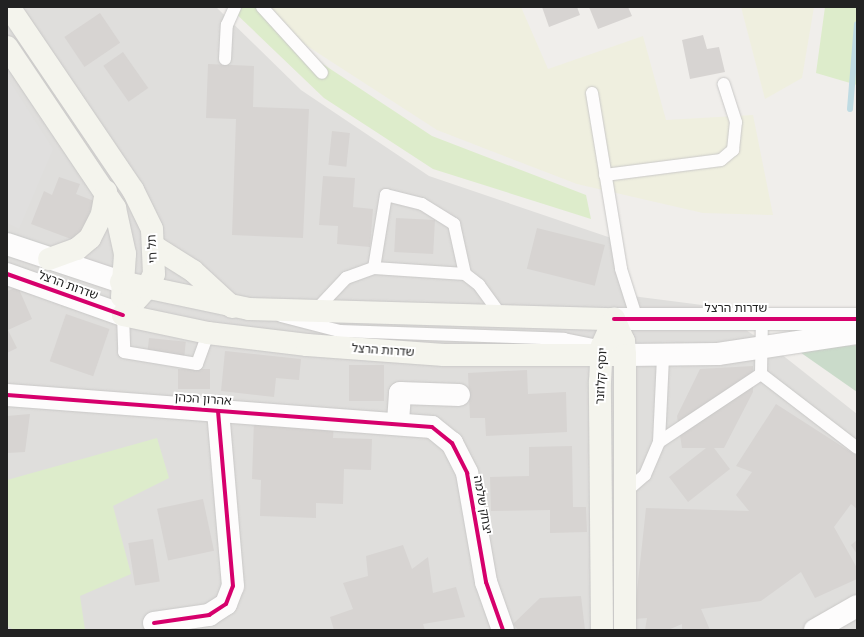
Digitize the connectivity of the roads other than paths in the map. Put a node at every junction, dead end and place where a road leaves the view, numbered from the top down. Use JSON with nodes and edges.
{"nodes":[{"id":1,"x":9,"y":7,"type":"edge"},
{"id":2,"x":235,"y":7,"type":"edge"},
{"id":3,"x":262,"y":7,"type":"edge"},
{"id":4,"x":7,"y":47,"type":"edge"},
{"id":5,"x":225,"y":59,"type":"dead end"},
{"id":6,"x":322,"y":73,"type":"dead end"},
{"id":7,"x":724,"y":84,"type":"dead end"},
{"id":8,"x":592,"y":93,"type":"dead end"},
{"id":9,"x":605,"y":175,"type":"junction"},
{"id":10,"x":106,"y":191,"type":"junction"},
{"id":11,"x":7,"y":244,"type":"edge"},
{"id":12,"x":155,"y":247,"type":"junction"},
{"id":13,"x":49,"y":259,"type":"junction"},
{"id":14,"x":374,"y":268,"type":"junction"},
{"id":15,"x":7,"y":274,"type":"edge"},
{"id":16,"x":465,"y":274,"type":"junction"},
{"id":17,"x":121,"y":282,"type":"junction"},
{"id":18,"x":147,"y":288,"type":"junction"},
{"id":19,"x":232,"y":307,"type":"junction"},
{"id":20,"x":266,"y":310,"type":"junction"},
{"id":21,"x":314,"y":312,"type":"junction"},
{"id":22,"x":124,"y":315,"type":"junction"},
{"id":23,"x":502,"y":317,"type":"junction"},
{"id":24,"x":614,"y":318,"type":"junction"},
{"id":25,"x":637,"y":319,"type":"junction"},
{"id":26,"x":762,"y":319,"type":"junction"},
{"id":27,"x":857,"y":319,"type":"edge"},
{"id":28,"x":208,"y":333,"type":"junction"},
{"id":29,"x":857,"y":333,"type":"edge"},
{"id":30,"x":762,"y":349,"type":"junction"},
{"id":31,"x":602,"y":350,"type":"junction"},
{"id":32,"x":625,"y":355,"type":"junction"},
{"id":33,"x":663,"y":356,"type":"junction"},
{"id":34,"x":761,"y":374,"type":"junction"},
{"id":35,"x":7,"y":395,"type":"edge"},
{"id":36,"x":459,"y":395,"type":"dead end"},
{"id":37,"x":218,"y":412,"type":"junction"},
{"id":38,"x":398,"y":422,"type":"junction"},
{"id":39,"x":659,"y":442,"type":"junction"},
{"id":40,"x":857,"y":448,"type":"edge"},
{"id":41,"x":623,"y":494,"type":"junction"},
{"id":42,"x":857,"y":606,"type":"edge"},
{"id":43,"x":154,"y":623,"type":"dead end"},
{"id":44,"x":502,"y":630,"type":"edge"},
{"id":45,"x":602,"y":630,"type":"edge"},
{"id":46,"x":625,"y":630,"type":"edge"},
{"id":47,"x":815,"y":630,"type":"edge"}],
"edges":[{"from":1,"to":12,"type":"main road","name":"תל חי"},
{"from":2,"to":5,"type":"lane"},
{"from":3,"to":6,"type":"lane"},
{"from":4,"to":10,"type":"main road"},
{"from":7,"to":9,"type":"lane"},
{"from":8,"to":9,"type":"lane"},
{"from":9,"to":25,"type":"lane"},
{"from":10,"to":13,"type":"main road"},
{"from":10,"to":17,"type":"main road"},
{"from":11,"to":13,"type":"street","name":"שדרות הרצל"},
{"from":12,"to":18,"type":"main road","name":"תל חי"},
{"from":12,"to":19,"type":"main road"},
{"from":13,"to":17,"type":"street","name":"שדרות הרצל"},
{"from":14,"to":16,"type":"lane"},
{"from":14,"to":16,"type":"lane"},
{"from":14,"to":21,"type":"lane"},
{"from":15,"to":22,"type":"street","name":"שדרות הרצל"},
{"from":16,"to":23,"type":"lane"},
{"from":17,"to":18,"type":"main road","name":"שדרות הרצל"},
{"from":17,"to":22,"type":"main road"},
{"from":18,"to":19,"type":"main road","name":"שדרות הרצל"},
{"from":18,"to":22,"type":"main road","name":"תל חי"},
{"from":19,"to":20,"type":"main road","name":"שדרות הרצל"},
{"from":20,"to":21,"type":"main road","name":"שדרות הרצל"},
{"from":20,"to":31,"type":"lane","name":"שדרות הרצל"},
{"from":21,"to":23,"type":"main road","name":"שדרות הרצל"},
{"from":22,"to":28,"type":"main road","name":"שדרות הרצל"},
{"from":22,"to":28,"type":"lane"},
{"from":23,"to":24,"type":"main road","name":"שדרות הרצל"},
{"from":24,"to":25,"type":"street","name":"שדרות הרצל"},
{"from":24,"to":31,"type":"main road","name":"יוסף קלוזנר"},
{"from":24,"to":32,"type":"main road","name":"יוסף קלוזנר"},
{"from":25,"to":26,"type":"street","name":"שדרות הרצל"},
{"from":26,"to":27,"type":"street","name":"שדרות הרצל"},
{"from":26,"to":30,"type":"lane"},
{"from":28,"to":31,"type":"main road","name":"שדרות הרצל"},
{"from":29,"to":30,"type":"street","name":"שדרות הרצל"},
{"from":30,"to":33,"type":"street","name":"שדרות הרצל"},
{"from":30,"to":34,"type":"lane"},
{"from":31,"to":32,"type":"main road","name":"שדרות הרצל"},
{"from":31,"to":45,"type":"main road","name":"יוסף קלוזנר"},
{"from":32,"to":33,"type":"street","name":"שדרות הרצל"},
{"from":32,"to":41,"type":"main road","name":"יוסף קלוזנר"},
{"from":33,"to":39,"type":"lane"},
{"from":34,"to":39,"type":"lane"},
{"from":34,"to":40,"type":"lane"},
{"from":35,"to":37,"type":"street","name":"אהרון הכהן"},
{"from":36,"to":38,"type":"street"},
{"from":37,"to":38,"type":"street","name":"אהרון הכהן"},
{"from":37,"to":43,"type":"street"},
{"from":38,"to":44,"type":"street","name":"יצחק שלמה"},
{"from":39,"to":41,"type":"lane"},
{"from":41,"to":46,"type":"main road","name":"יוסף קלוזנר"},
{"from":42,"to":47,"type":"street"}]}
